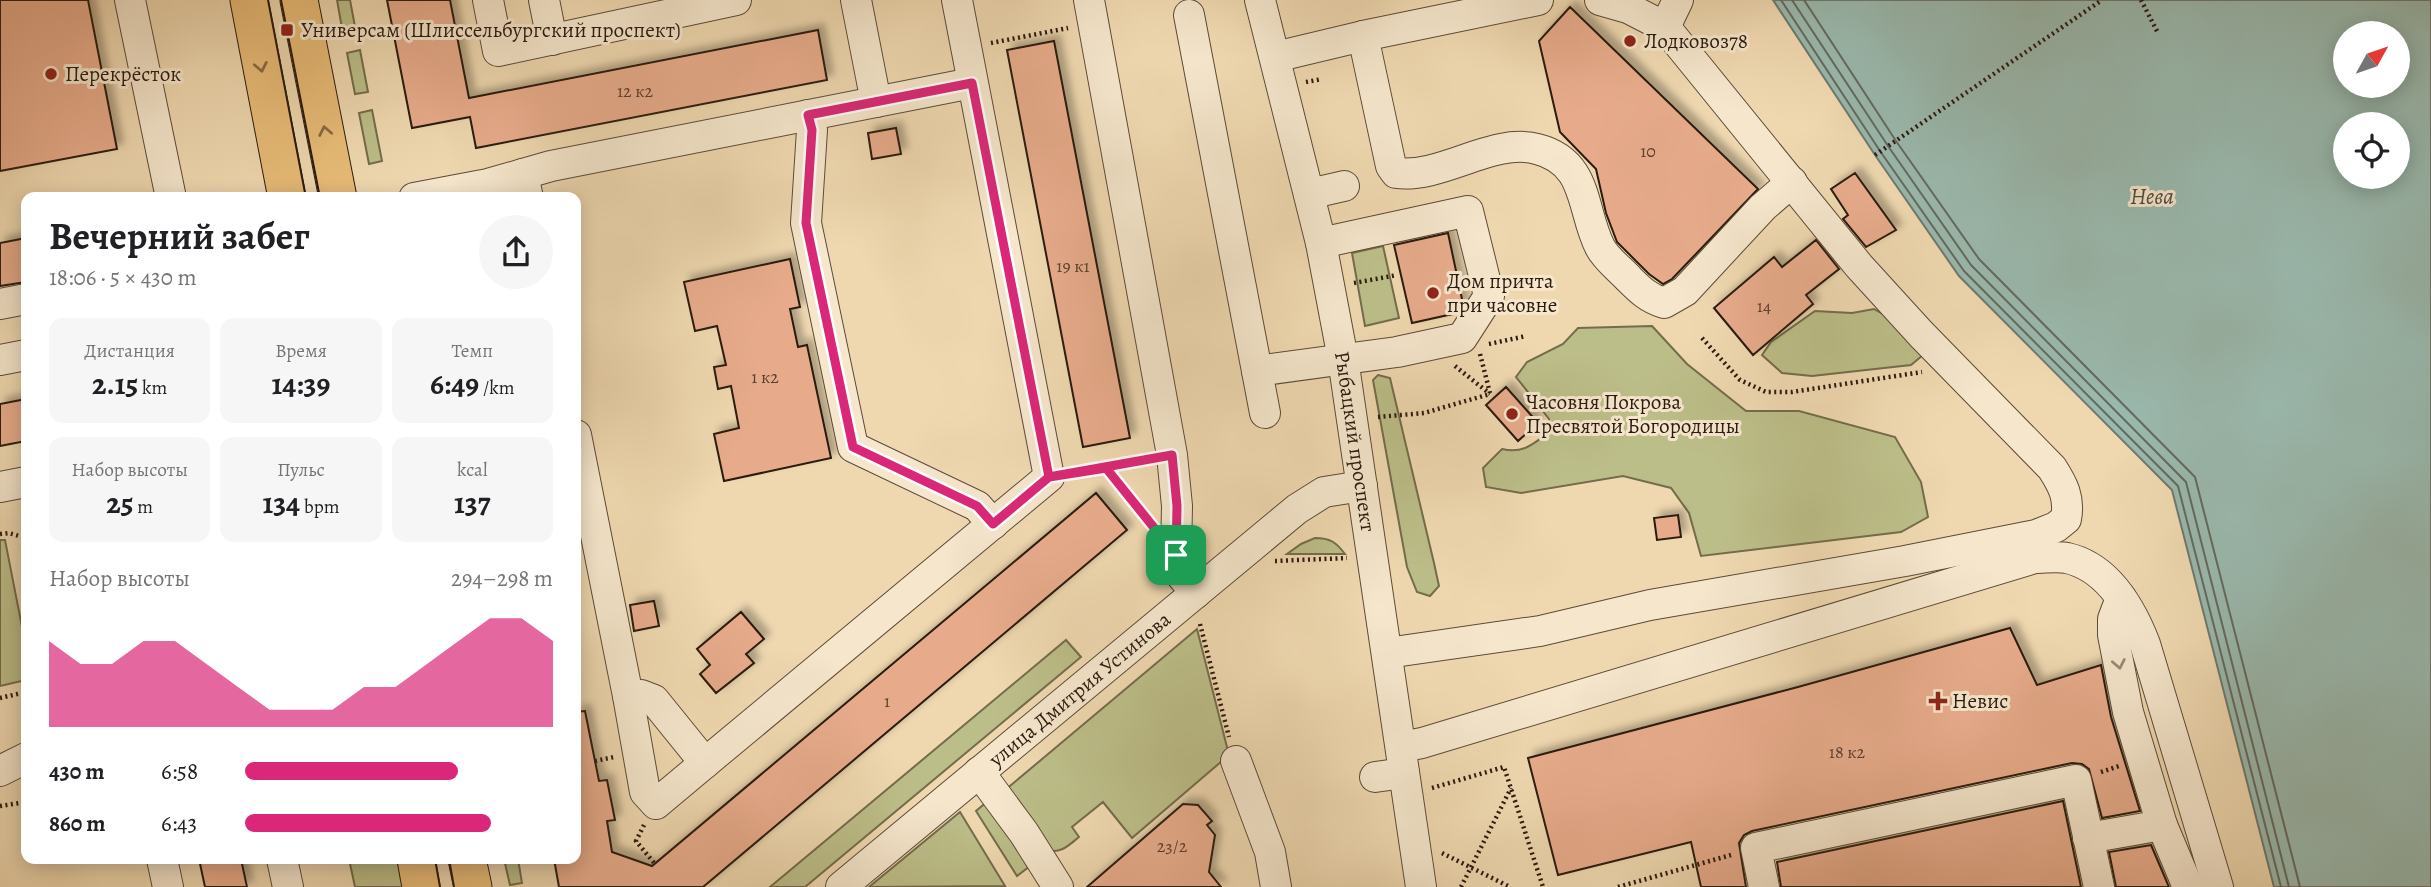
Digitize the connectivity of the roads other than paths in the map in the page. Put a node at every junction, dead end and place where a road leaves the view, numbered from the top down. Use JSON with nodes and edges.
{"nodes":[{"id":1,"x":130,"y":0,"type":"edge"},
{"id":2,"x":249,"y":0,"type":"edge"},
{"id":3,"x":299,"y":0,"type":"edge"},
{"id":4,"x":488,"y":0,"type":"edge"},
{"id":5,"x":544,"y":0,"type":"edge"},
{"id":6,"x":736,"y":0,"type":"edge"},
{"id":7,"x":856,"y":0,"type":"edge"},
{"id":8,"x":957,"y":0,"type":"edge"},
{"id":9,"x":1260,"y":0,"type":"edge"},
{"id":10,"x":1538,"y":0,"type":"edge"},
{"id":11,"x":1600,"y":0,"type":"edge"},
{"id":12,"x":1678,"y":0,"type":"edge"},
{"id":13,"x":1091,"y":12,"type":"edge"},
{"id":14,"x":1189,"y":15,"type":"dead end"},
{"id":15,"x":1665,"y":27,"type":"junction"},
{"id":16,"x":1363,"y":36,"type":"junction"},
{"id":17,"x":552,"y":40,"type":"junction"},
{"id":18,"x":1275,"y":57,"type":"junction"},
{"id":19,"x":972,"y":83,"type":"junction"},
{"id":20,"x":876,"y":102,"type":"junction"},
{"id":21,"x":808,"y":115,"type":"junction"},
{"id":22,"x":1792,"y":182,"type":"junction"},
{"id":23,"x":526,"y":186,"type":"edge"},
{"id":24,"x":1344,"y":186,"type":"dead end"},
{"id":25,"x":170,"y":192,"type":"edge"},
{"id":26,"x":286,"y":192,"type":"edge"},
{"id":27,"x":337,"y":192,"type":"edge"},
{"id":28,"x":446,"y":192,"type":"edge"},
{"id":29,"x":1309,"y":194,"type":"junction"},
{"id":30,"x":1321,"y":243,"type":"junction"},
{"id":31,"x":21,"y":300,"type":"edge"},
{"id":32,"x":0,"y":304,"type":"edge"},
{"id":33,"x":21,"y":356,"type":"edge"},
{"id":34,"x":1343,"y":359,"type":"junction"},
{"id":35,"x":0,"y":360,"type":"edge"},
{"id":36,"x":1257,"y":371,"type":"junction"},
{"id":37,"x":1265,"y":413,"type":"dead end"},
{"id":38,"x":581,"y":460,"type":"edge"},
{"id":39,"x":21,"y":483,"type":"edge"},
{"id":40,"x":1362,"y":486,"type":"junction"},
{"id":41,"x":0,"y":487,"type":"edge"},
{"id":42,"x":993,"y":524,"type":"junction"},
{"id":43,"x":2121,"y":598,"type":"junction"},
{"id":44,"x":1196,"y":607,"type":"junction"},
{"id":45,"x":1387,"y":653,"type":"junction"},
{"id":46,"x":628,"y":696,"type":"junction"},
{"id":47,"x":21,"y":760,"type":"edge"},
{"id":48,"x":1236,"y":761,"type":"road end"},
{"id":49,"x":705,"y":763,"type":"junction"},
{"id":50,"x":0,"y":771,"type":"edge"},
{"id":51,"x":979,"y":772,"type":"junction"},
{"id":52,"x":1402,"y":772,"type":"junction"},
{"id":53,"x":2162,"y":825,"type":"junction"},
{"id":54,"x":2088,"y":838,"type":"junction"},
{"id":55,"x":163,"y":864,"type":"edge"},
{"id":56,"x":283,"y":864,"type":"edge"},
{"id":57,"x":417,"y":864,"type":"edge"},
{"id":58,"x":468,"y":864,"type":"edge"},
{"id":59,"x":168,"y":887,"type":"edge"},
{"id":60,"x":288,"y":887,"type":"edge"},
{"id":61,"x":421,"y":887,"type":"edge"},
{"id":62,"x":473,"y":887,"type":"edge"},
{"id":63,"x":841,"y":887,"type":"edge"},
{"id":64,"x":1058,"y":887,"type":"edge"},
{"id":65,"x":1276,"y":887,"type":"edge"},
{"id":66,"x":1421,"y":887,"type":"edge"},
{"id":67,"x":1764,"y":887,"type":"edge"},
{"id":68,"x":2099,"y":887,"type":"edge"},
{"id":69,"x":2188,"y":887,"type":"edge"},
{"id":70,"x":2218,"y":887,"type":"edge"}],
"edges":[{"from":1,"to":25,"type":"street"},
{"from":2,"to":26,"type":"main road","one_way":true},
{"from":27,"to":3,"type":"main road","one_way":true},
{"from":4,"to":17,"type":"street"},
{"from":5,"to":17,"type":"street"},
{"from":6,"to":17,"type":"street"},
{"from":7,"to":20,"type":"street"},
{"from":8,"to":19,"type":"street"},
{"from":9,"to":18,"type":"street","name":"Рыбацкий проспект"},
{"from":10,"to":16,"type":"street"},
{"from":11,"to":15,"type":"street"},
{"from":12,"to":15,"type":"street"},
{"from":13,"to":44,"type":"street"},
{"from":14,"to":36,"type":"street"},
{"from":15,"to":22,"type":"street"},
{"from":16,"to":18,"type":"street"},
{"from":16,"to":22,"type":"street"},
{"from":18,"to":29,"type":"street","name":"Рыбацкий проспект"},
{"from":19,"to":20,"type":"street"},
{"from":19,"to":42,"type":"street"},
{"from":20,"to":21,"type":"street"},
{"from":21,"to":23,"type":"street"},
{"from":21,"to":42,"type":"street"},
{"from":22,"to":45,"type":"street"},
{"from":23,"to":28,"type":"street"},
{"from":24,"to":29,"type":"street"},
{"from":29,"to":30,"type":"street","name":"Рыбацкий проспект"},
{"from":30,"to":34,"type":"street","name":"Рыбацкий проспект"},
{"from":30,"to":34,"type":"street"},
{"from":31,"to":32,"type":"street"},
{"from":33,"to":35,"type":"street"},
{"from":34,"to":36,"type":"street"},
{"from":34,"to":40,"type":"street","name":"Рыбацкий проспект"},
{"from":36,"to":37,"type":"street"},
{"from":38,"to":46,"type":"street"},
{"from":39,"to":41,"type":"street"},
{"from":40,"to":44,"type":"street","name":"улица Дмитрия Устинова"},
{"from":40,"to":45,"type":"street","name":"Рыбацкий проспект"},
{"from":42,"to":49,"type":"street"},
{"from":43,"to":52,"type":"street"},
{"from":43,"to":53,"type":"street","one_way":true},
{"from":43,"to":70,"type":"street"},
{"from":44,"to":51,"type":"street","name":"улица Дмитрия Устинова"},
{"from":45,"to":52,"type":"street","name":"Рыбацкий проспект"},
{"from":46,"to":49,"type":"street"},
{"from":46,"to":49,"type":"street"},
{"from":47,"to":50,"type":"street"},
{"from":48,"to":65,"type":"street"},
{"from":51,"to":63,"type":"street","name":"улица Дмитрия Устинова"},
{"from":51,"to":64,"type":"street"},
{"from":52,"to":66,"type":"street","name":"Рыбацкий проспект"},
{"from":53,"to":54,"type":"street"},
{"from":53,"to":69,"type":"street"},
{"from":54,"to":67,"type":"street"},
{"from":54,"to":68,"type":"street"},
{"from":55,"to":59,"type":"street"},
{"from":56,"to":60,"type":"street"},
{"from":57,"to":61,"type":"main road"},
{"from":58,"to":62,"type":"main road"}]}
